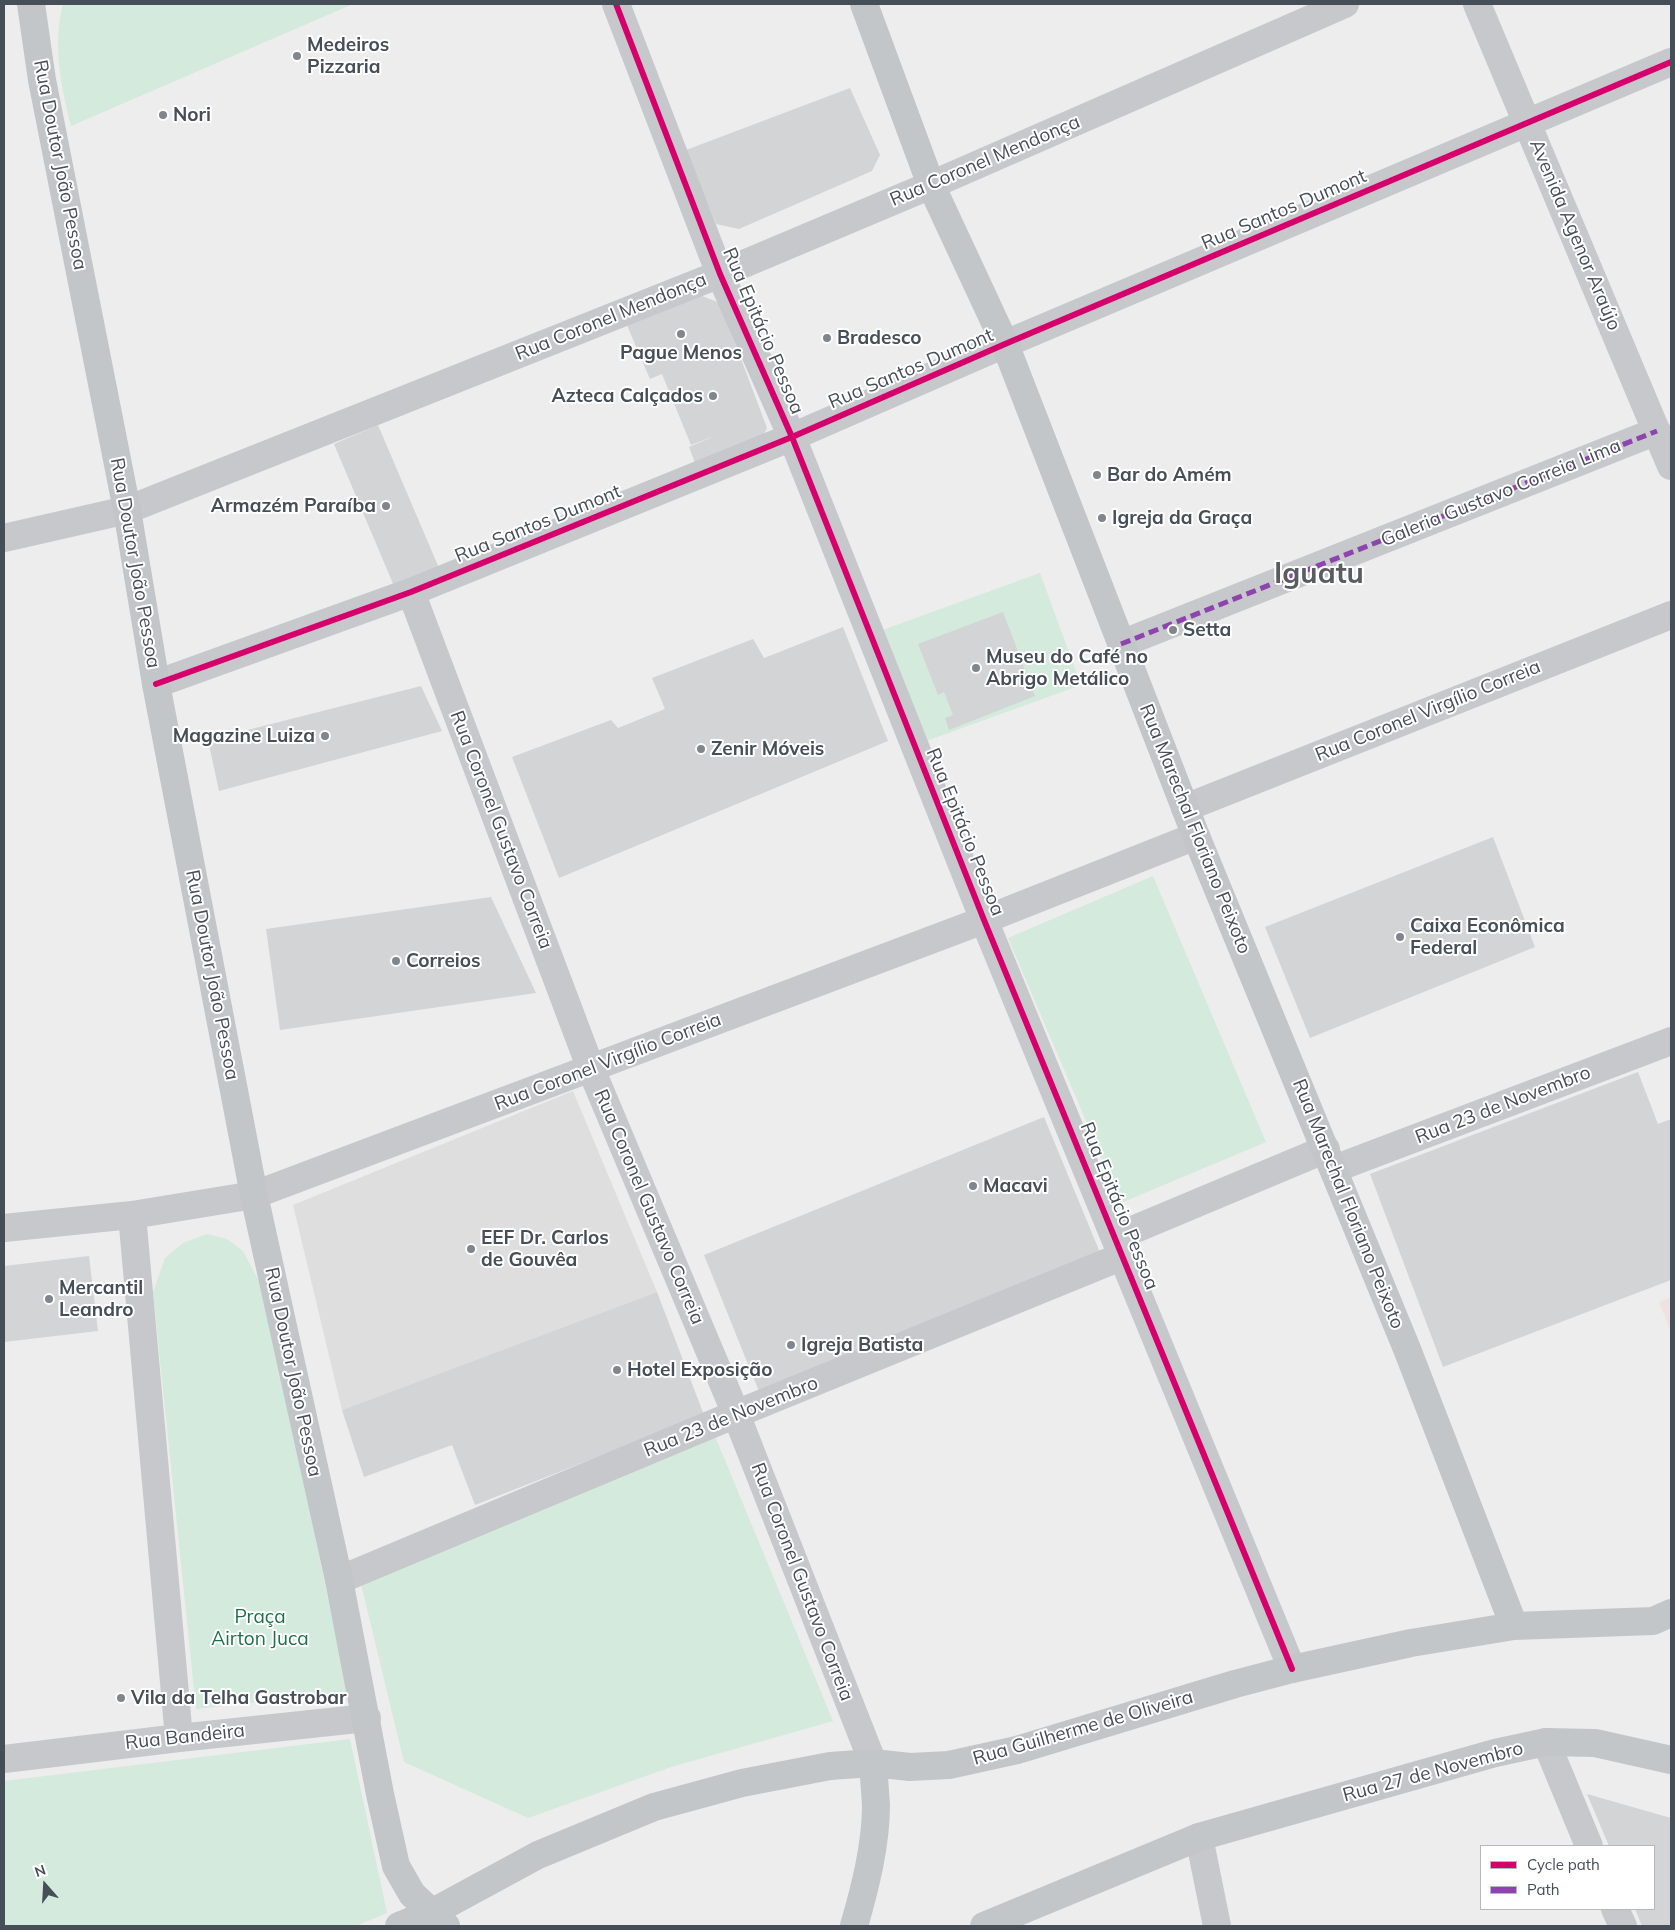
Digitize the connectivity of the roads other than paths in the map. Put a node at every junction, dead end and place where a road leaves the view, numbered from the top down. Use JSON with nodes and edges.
{"nodes":[{"id":1,"x":31,"y":4,"type":"edge"},
{"id":2,"x":616,"y":4,"type":"edge"},
{"id":3,"x":864,"y":4,"type":"edge"},
{"id":4,"x":1345,"y":4,"type":"edge"},
{"id":5,"x":1477,"y":4,"type":"edge"},
{"id":6,"x":1671,"y":62,"type":"edge"},
{"id":7,"x":1528,"y":122,"type":"junction"},
{"id":8,"x":930,"y":185,"type":"junction"},
{"id":9,"x":720,"y":274,"type":"junction"},
{"id":10,"x":1005,"y":344,"type":"junction"},
{"id":11,"x":1657,"y":431,"type":"junction"},
{"id":12,"x":792,"y":437,"type":"junction"},
{"id":13,"x":1671,"y":466,"type":"edge"},
{"id":14,"x":127,"y":510,"type":"junction"},
{"id":15,"x":4,"y":538,"type":"edge"},
{"id":16,"x":411,"y":592,"type":"junction"},
{"id":17,"x":1671,"y":615,"type":"edge"},
{"id":18,"x":1121,"y":644,"type":"junction"},
{"id":19,"x":156,"y":684,"type":"junction"},
{"id":20,"x":1185,"y":808,"type":"junction"},
{"id":21,"x":1196,"y":836,"type":"junction"},
{"id":22,"x":984,"y":920,"type":"junction"},
{"id":23,"x":1671,"y":1040,"type":"edge"},
{"id":24,"x":591,"y":1069,"type":"junction"},
{"id":25,"x":1330,"y":1159,"type":"junction"},
{"id":26,"x":254,"y":1195,"type":"junction"},
{"id":27,"x":132,"y":1214,"type":"junction"},
{"id":28,"x":4,"y":1228,"type":"edge"},
{"id":29,"x":1120,"y":1246,"type":"junction"},
{"id":30,"x":736,"y":1414,"type":"junction"},
{"id":31,"x":339,"y":1580,"type":"junction"},
{"id":32,"x":1665,"y":1619,"type":"edge"},
{"id":33,"x":1514,"y":1626,"type":"junction"},
{"id":34,"x":1292,"y":1669,"type":"junction"},
{"id":35,"x":367,"y":1718,"type":"junction"},
{"id":36,"x":179,"y":1738,"type":"junction"},
{"id":37,"x":1546,"y":1742,"type":"junction"},
{"id":38,"x":4,"y":1759,"type":"edge"},
{"id":39,"x":1671,"y":1760,"type":"edge"},
{"id":40,"x":872,"y":1763,"type":"junction"},
{"id":41,"x":1199,"y":1837,"type":"junction"},
{"id":42,"x":1589,"y":1845,"type":"edge"},
{"id":43,"x":1615,"y":1910,"type":"edge"},
{"id":44,"x":438,"y":1919,"type":"edge"},
{"id":45,"x":399,"y":1926,"type":"edge"},
{"id":46,"x":854,"y":1926,"type":"edge"},
{"id":47,"x":984,"y":1926,"type":"edge"},
{"id":48,"x":1217,"y":1926,"type":"edge"},
{"id":49,"x":1622,"y":1926,"type":"edge"}],
"edges":[{"from":1,"to":14,"type":"main road","name":"Rua Doutor João Pessoa"},
{"from":2,"to":9,"type":"street","name":"Rua Epitácio Pessoa"},
{"from":3,"to":8,"type":"main road","name":"Rua Marechal Floriano Peixoto"},
{"from":4,"to":8,"type":"street","name":"Rua Coronel Mendonça"},
{"from":5,"to":7,"type":"street","name":"Avenida Agenor Araújo"},
{"from":6,"to":7,"type":"street","name":"Rua Santos Dumont"},
{"from":7,"to":10,"type":"street","name":"Rua Santos Dumont"},
{"from":7,"to":11,"type":"street","name":"Avenida Agenor Araújo"},
{"from":8,"to":9,"type":"street","name":"Rua Coronel Mendonça"},
{"from":8,"to":10,"type":"main road","name":"Rua Marechal Floriano Peixoto"},
{"from":9,"to":12,"type":"street","name":"Rua Epitácio Pessoa"},
{"from":9,"to":14,"type":"street","name":"Rua Coronel Mendonça"},
{"from":10,"to":12,"type":"street","name":"Rua Santos Dumont"},
{"from":10,"to":18,"type":"main road","name":"Rua Marechal Floriano Peixoto"},
{"from":11,"to":13,"type":"street","name":"Avenida Agenor Araújo"},
{"from":11,"to":18,"type":"street","name":"Galeria Gustavo Correia Lima"},
{"from":12,"to":16,"type":"street","name":"Rua Santos Dumont"},
{"from":12,"to":22,"type":"street","name":"Rua Epitácio Pessoa"},
{"from":14,"to":15,"type":"street","name":"Rua Coronel Mendonça"},
{"from":14,"to":19,"type":"main road","name":"Rua Doutor João Pessoa"},
{"from":16,"to":19,"type":"street","name":"Rua Santos Dumont"},
{"from":16,"to":24,"type":"street","name":"Rua Coronel Gustavo Correia"},
{"from":17,"to":20,"type":"street","name":"Rua Coronel Virgílio Correia"},
{"from":18,"to":20,"type":"main road","name":"Rua Marechal Floriano Peixoto"},
{"from":19,"to":26,"type":"main road","name":"Rua Doutor João Pessoa"},
{"from":20,"to":21,"type":"main road","name":"Rua Marechal Floriano Peixoto"},
{"from":21,"to":22,"type":"street","name":"Rua Coronel Virgílio Correia"},
{"from":21,"to":25,"type":"main road","name":"Rua Marechal Floriano Peixoto"},
{"from":22,"to":24,"type":"street","name":"Rua Coronel Virgílio Correia"},
{"from":22,"to":29,"type":"street","name":"Rua Epitácio Pessoa"},
{"from":23,"to":25,"type":"street","name":"Rua 23 de Novembro"},
{"from":24,"to":26,"type":"street","name":"Rua Coronel Virgílio Correia"},
{"from":24,"to":30,"type":"street","name":"Rua Coronel Gustavo Correia"},
{"from":25,"to":29,"type":"street","name":"Rua 23 de Novembro"},
{"from":25,"to":33,"type":"main road","name":"Rua Marechal Floriano Peixoto"},
{"from":26,"to":27,"type":"street","name":"Rua Coronel Virgílio Correia"},
{"from":26,"to":31,"type":"main road","name":"Rua Doutor João Pessoa"},
{"from":27,"to":28,"type":"street","name":"Rua Coronel Virgílio Correia"},
{"from":27,"to":36,"type":"street"},
{"from":29,"to":30,"type":"street","name":"Rua 23 de Novembro"},
{"from":29,"to":34,"type":"street","name":"Rua Epitácio Pessoa"},
{"from":30,"to":31,"type":"street","name":"Rua 23 de Novembro"},
{"from":30,"to":40,"type":"street","name":"Rua Coronel Gustavo Correia"},
{"from":31,"to":35,"type":"main road","name":"Rua Doutor João Pessoa"},
{"from":32,"to":33,"type":"main road","name":"Rua Guilherme de Oliveira"},
{"from":33,"to":34,"type":"main road","name":"Rua Guilherme de Oliveira"},
{"from":34,"to":40,"type":"main road","name":"Rua Guilherme de Oliveira"},
{"from":35,"to":36,"type":"street","name":"Rua Bandeira"},
{"from":35,"to":44,"type":"main road","name":"Rua Doutor João Pessoa"},
{"from":36,"to":38,"type":"street","name":"Rua Bandeira"},
{"from":37,"to":39,"type":"main road","name":"Rua 27 de Novembro"},
{"from":37,"to":41,"type":"main road","name":"Rua 27 de Novembro"},
{"from":37,"to":42,"type":"street"},
{"from":40,"to":44,"type":"main road","name":"Rua Guilherme de Oliveira"},
{"from":40,"to":46,"type":"main road"},
{"from":41,"to":47,"type":"main road","name":"Rua 27 de Novembro"},
{"from":41,"to":48,"type":"street"},
{"from":43,"to":49,"type":"street"},
{"from":44,"to":45,"type":"main road","name":"Rua Guilherme de Oliveira"}]}
